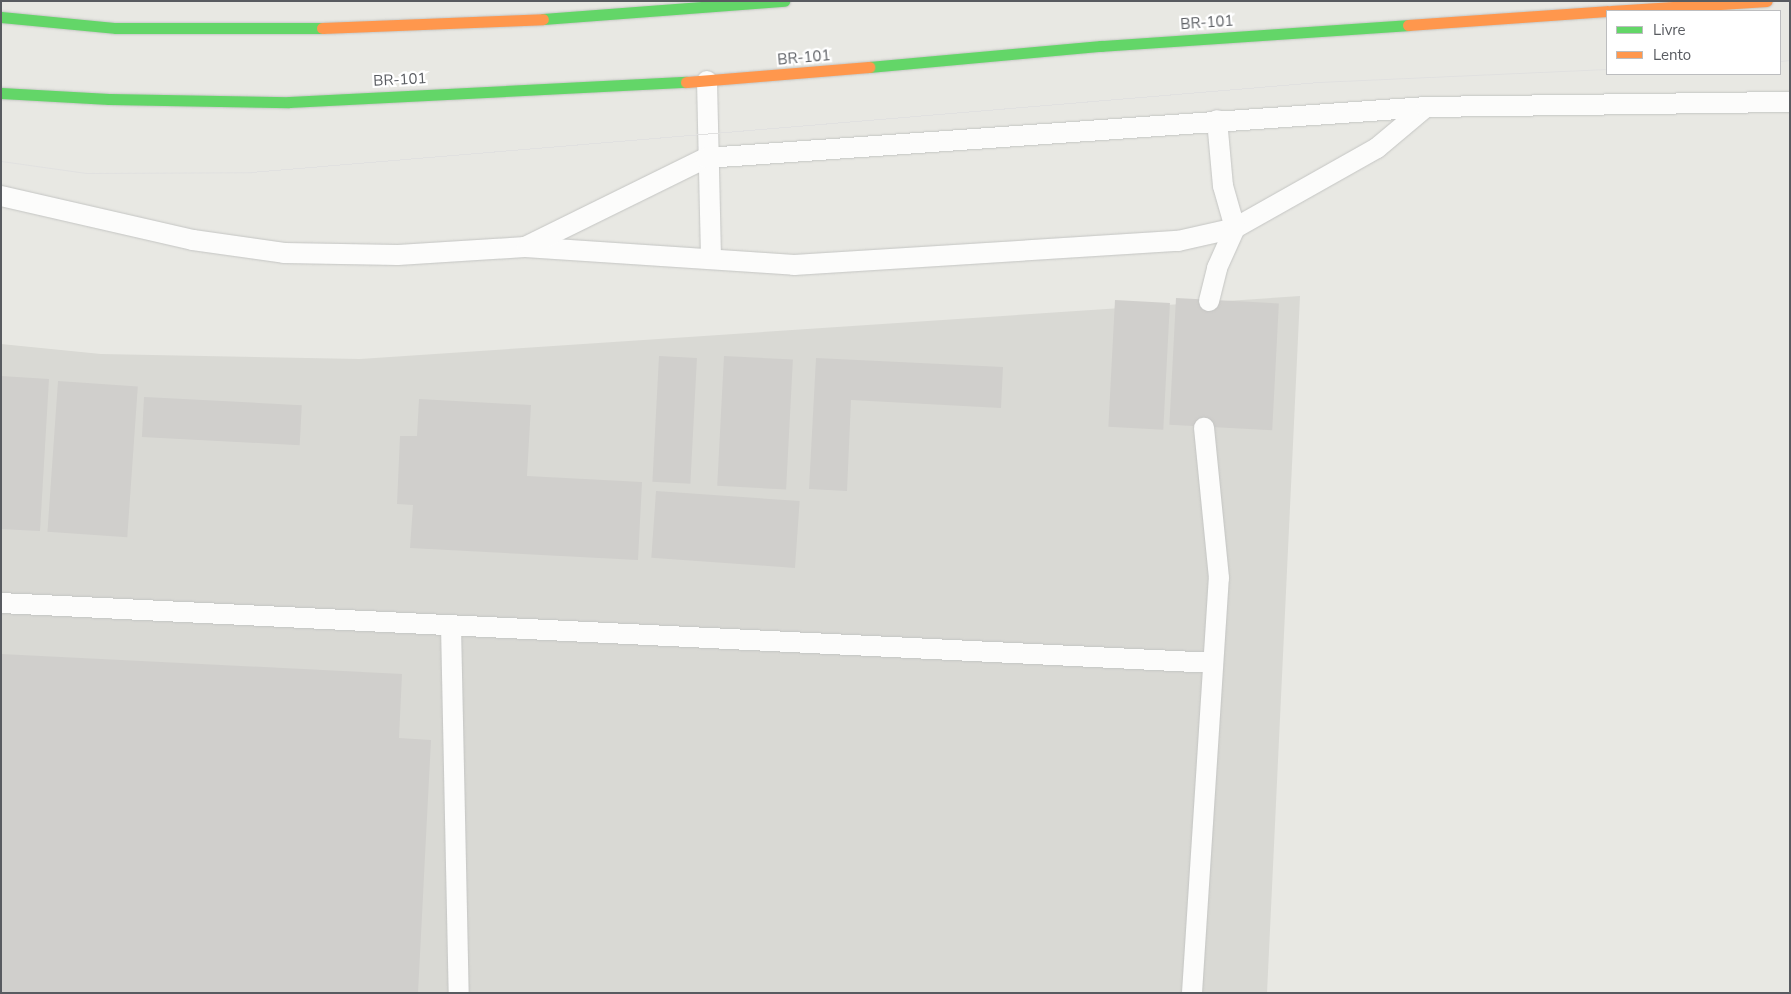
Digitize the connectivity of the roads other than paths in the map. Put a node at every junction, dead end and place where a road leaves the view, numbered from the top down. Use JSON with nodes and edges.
{"nodes":[{"id":1,"x":587,"y":1,"type":"edge"},
{"id":2,"x":784,"y":1,"type":"edge"},
{"id":3,"x":1767,"y":1,"type":"edge"},
{"id":4,"x":1625,"y":10,"type":"edge"},
{"id":5,"x":1606,"y":11,"type":"edge"},
{"id":6,"x":1,"y":17,"type":"edge"},
{"id":7,"x":558,"y":18,"type":"junction"},
{"id":8,"x":707,"y":82,"type":"junction"},
{"id":9,"x":1,"y":94,"type":"edge"},
{"id":10,"x":1790,"y":102,"type":"edge"},
{"id":11,"x":1426,"y":107,"type":"junction"},
{"id":12,"x":1217,"y":120,"type":"junction"},
{"id":13,"x":706,"y":158,"type":"junction"},
{"id":14,"x":1,"y":196,"type":"edge"},
{"id":15,"x":1235,"y":228,"type":"junction"},
{"id":16,"x":525,"y":247,"type":"junction"},
{"id":17,"x":711,"y":258,"type":"junction"},
{"id":18,"x":1209,"y":300,"type":"dead end"},
{"id":19,"x":1204,"y":428,"type":"dead end"},
{"id":20,"x":1,"y":603,"type":"edge"},
{"id":21,"x":450,"y":626,"type":"junction"},
{"id":22,"x":1213,"y":663,"type":"junction"},
{"id":23,"x":459,"y":993,"type":"edge"},
{"id":24,"x":1192,"y":993,"type":"edge"}],
"edges":[{"from":1,"to":7,"type":"lane"},
{"from":2,"to":7,"type":"main road"},
{"from":3,"to":4,"type":"main road","name":"BR-101","number":"BR-101"},
{"from":5,"to":8,"type":"main road","name":"BR-101","number":"BR-101"},
{"from":6,"to":7,"type":"main road"},
{"from":8,"to":9,"type":"main road","name":"BR-101","number":"BR-101"},
{"from":8,"to":13,"type":"lane"},
{"from":10,"to":11,"type":"lane"},
{"from":11,"to":12,"type":"lane"},
{"from":11,"to":15,"type":"lane"},
{"from":12,"to":13,"type":"lane"},
{"from":12,"to":15,"type":"lane"},
{"from":13,"to":16,"type":"lane"},
{"from":13,"to":17,"type":"lane"},
{"from":14,"to":16,"type":"lane"},
{"from":15,"to":17,"type":"lane"},
{"from":15,"to":18,"type":"lane"},
{"from":16,"to":17,"type":"lane"},
{"from":19,"to":22,"type":"lane"},
{"from":20,"to":21,"type":"lane"},
{"from":21,"to":22,"type":"lane"},
{"from":21,"to":23,"type":"lane"},
{"from":22,"to":24,"type":"lane"}]}
